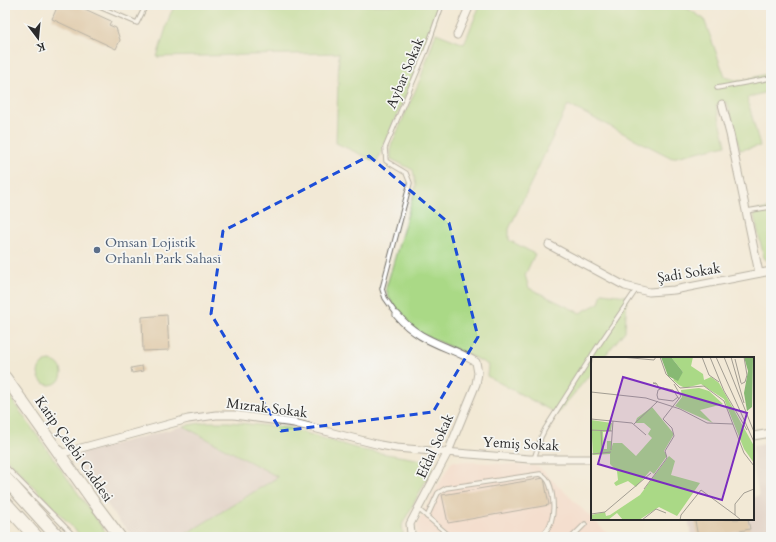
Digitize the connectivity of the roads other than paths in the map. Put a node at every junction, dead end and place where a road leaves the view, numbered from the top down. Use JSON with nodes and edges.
{"nodes":[{"id":1,"x":95,"y":5,"type":"edge"},
{"id":2,"x":146,"y":5,"type":"edge"},
{"id":3,"x":442,"y":5,"type":"edge"},
{"id":4,"x":470,"y":5,"type":"edge"},
{"id":5,"x":457,"y":35,"type":"dead end"},
{"id":6,"x":771,"y":78,"type":"edge"},
{"id":7,"x":717,"y":88,"type":"dead end"},
{"id":8,"x":722,"y":104,"type":"dead end"},
{"id":9,"x":771,"y":206,"type":"edge"},
{"id":10,"x":746,"y":211,"type":"junction"},
{"id":11,"x":549,"y":245,"type":"dead end"},
{"id":12,"x":771,"y":271,"type":"edge"},
{"id":13,"x":760,"y":274,"type":"junction"},
{"id":14,"x":636,"y":290,"type":"junction"},
{"id":15,"x":397,"y":315,"type":"joint"},
{"id":16,"x":5,"y":377,"type":"edge"},
{"id":17,"x":771,"y":433,"type":"edge"},
{"id":18,"x":754,"y":436,"type":"edge"},
{"id":19,"x":448,"y":452,"type":"junction"},
{"id":20,"x":59,"y":454,"type":"junction"},
{"id":21,"x":534,"y":459,"type":"junction"},
{"id":22,"x":591,"y":459,"type":"edge"},
{"id":23,"x":5,"y":466,"type":"edge"},
{"id":24,"x":5,"y":478,"type":"edge"},
{"id":25,"x":5,"y":503,"type":"edge"},
{"id":26,"x":418,"y":509,"type":"junction"},
{"id":27,"x":427,"y":517,"type":"junction"},
{"id":28,"x":585,"y":524,"type":"dead end"},
{"id":29,"x":36,"y":537,"type":"edge"},
{"id":30,"x":58,"y":537,"type":"edge"},
{"id":31,"x":75,"y":537,"type":"edge"},
{"id":32,"x":120,"y":537,"type":"edge"},
{"id":33,"x":414,"y":537,"type":"edge"},
{"id":34,"x":451,"y":537,"type":"edge"},
{"id":35,"x":541,"y":537,"type":"edge"},
{"id":36,"x":572,"y":537,"type":"edge"}],
"edges":[{"from":1,"to":2,"type":"lane"},
{"from":3,"to":15,"type":"lane","name":"Aybar Sokak"},
{"from":4,"to":5,"type":"street"},
{"from":6,"to":7,"type":"lane"},
{"from":8,"to":10,"type":"street"},
{"from":9,"to":10,"type":"lane"},
{"from":10,"to":13,"type":"street"},
{"from":11,"to":14,"type":"street","name":"Şadi Sokak"},
{"from":12,"to":13,"type":"street","name":"Şadi Sokak"},
{"from":13,"to":14,"type":"street","name":"Şadi Sokak"},
{"from":14,"to":21,"type":"lane"},
{"from":15,"to":19,"type":"street","name":"Efdal Sokak"},
{"from":16,"to":20,"type":"main road","name":"Katip Çelebi Caddesi"},
{"from":17,"to":18,"type":"street"},
{"from":19,"to":20,"type":"street","name":"Mızrak Sokak"},
{"from":19,"to":21,"type":"street","name":"Yemiş Sokak"},
{"from":19,"to":26,"type":"street","name":"Efdal Sokak"},
{"from":20,"to":32,"type":"main road","name":"Katip Çelebi Caddesi"},
{"from":21,"to":22,"type":"street","name":"Yemiş Sokak"},
{"from":23,"to":31,"type":"lane"},
{"from":24,"to":30,"type":"highway"},
{"from":25,"to":29,"type":"highway"},
{"from":26,"to":27,"type":"lane"},
{"from":26,"to":33,"type":"street","name":"Efdal Sokak"},
{"from":27,"to":34,"type":"lane"},
{"from":27,"to":35,"type":"lane"},
{"from":28,"to":36,"type":"lane"}]}
